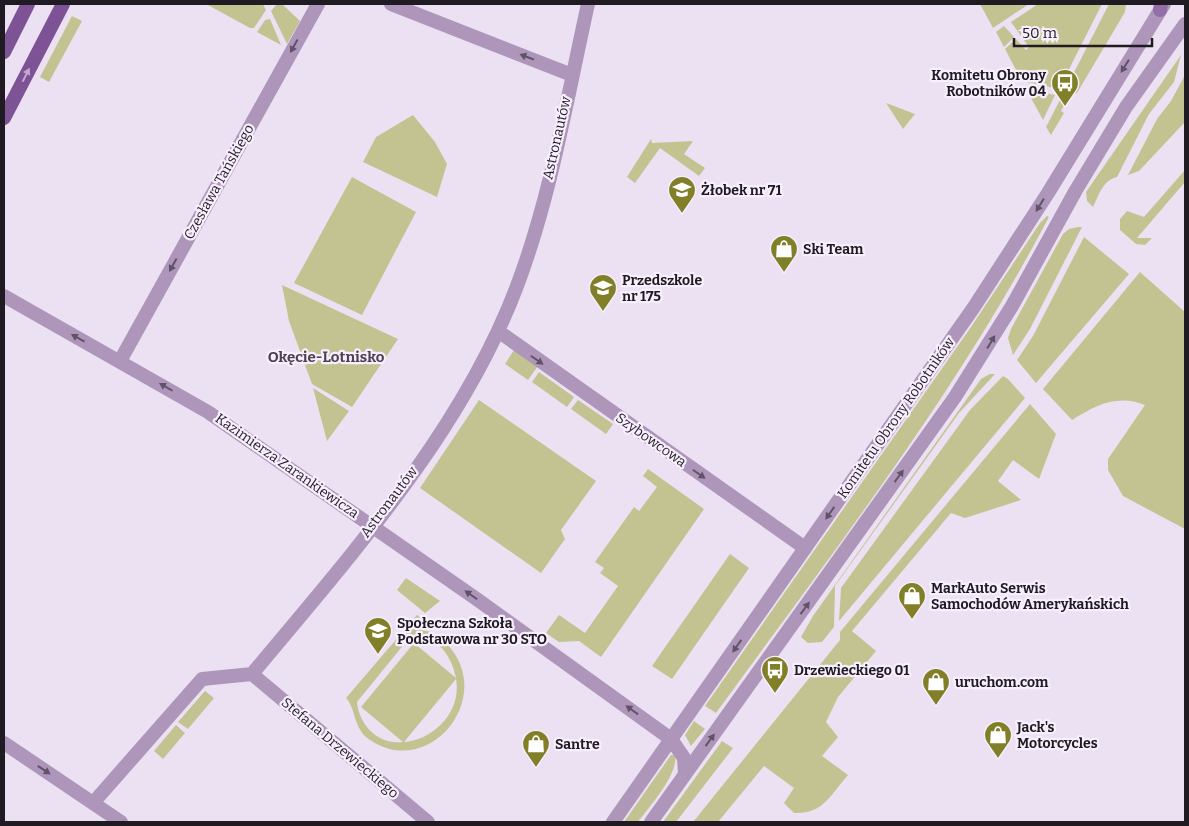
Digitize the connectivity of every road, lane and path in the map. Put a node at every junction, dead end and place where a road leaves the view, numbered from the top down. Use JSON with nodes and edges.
{"nodes":[{"id":1,"x":63,"y":4,"type":"edge"},
{"id":2,"x":318,"y":4,"type":"edge"},
{"id":3,"x":391,"y":4,"type":"edge"},
{"id":4,"x":588,"y":4,"type":"edge"},
{"id":5,"x":27,"y":5,"type":"edge"},
{"id":6,"x":1162,"y":6,"type":"edge"},
{"id":7,"x":1185,"y":24,"type":"edge"},
{"id":8,"x":4,"y":52,"type":"edge"},
{"id":9,"x":572,"y":75,"type":"junction"},
{"id":10,"x":4,"y":118,"type":"edge"},
{"id":11,"x":4,"y":296,"type":"edge"},
{"id":12,"x":498,"y":332,"type":"junction"},
{"id":13,"x":120,"y":361,"type":"junction"},
{"id":14,"x":373,"y":526,"type":"junction"},
{"id":15,"x":805,"y":548,"type":"junction"},
{"id":16,"x":252,"y":674,"type":"junction"},
{"id":17,"x":671,"y":739,"type":"junction"},
{"id":18,"x":4,"y":743,"type":"edge"},
{"id":19,"x":685,"y":774,"type":"junction"},
{"id":20,"x":93,"y":803,"type":"junction"},
{"id":21,"x":121,"y":822,"type":"edge"},
{"id":22,"x":428,"y":822,"type":"edge"},
{"id":23,"x":613,"y":822,"type":"edge"},
{"id":24,"x":650,"y":822,"type":"edge"}],
"edges":[{"from":10,"to":1,"type":"main road","one_way":true},
{"from":2,"to":13,"type":"street","name":"Czesława Tańskiego","one_way":true},
{"from":9,"to":3,"type":"street","one_way":true},
{"from":4,"to":9,"type":"street","name":"Astronautów"},
{"from":5,"to":8,"type":"main road"},
{"from":6,"to":15,"type":"street","name":"Komitetu Obrony Robotników","one_way":true},
{"from":19,"to":7,"type":"street","one_way":true},
{"from":9,"to":12,"type":"street","name":"Astronautów"},
{"from":13,"to":11,"type":"street","name":"Kazimierza Zarankiewicza","one_way":true},
{"from":12,"to":14,"type":"street","name":"Astronautów"},
{"from":12,"to":15,"type":"street","name":"Szybowcowa","one_way":true},
{"from":14,"to":13,"type":"street","name":"Kazimierza Zarankiewicza","one_way":true},
{"from":14,"to":16,"type":"street","name":"Astronautów"},
{"from":17,"to":14,"type":"street","name":"Kazimierza Zarankiewicza","one_way":true},
{"from":15,"to":17,"type":"street","name":"Komitetu Obrony Robotników","one_way":true},
{"from":16,"to":20,"type":"street"},
{"from":16,"to":22,"type":"street","name":"Stefana Drzewieckiego"},
{"from":17,"to":19,"type":"street","name":"Kazimierza Zarankiewicza"},
{"from":17,"to":23,"type":"street","name":"Komitetu Obrony Robotników"},
{"from":18,"to":20,"type":"street","one_way":true},
{"from":19,"to":24,"type":"street"},
{"from":20,"to":21,"type":"street"}]}
